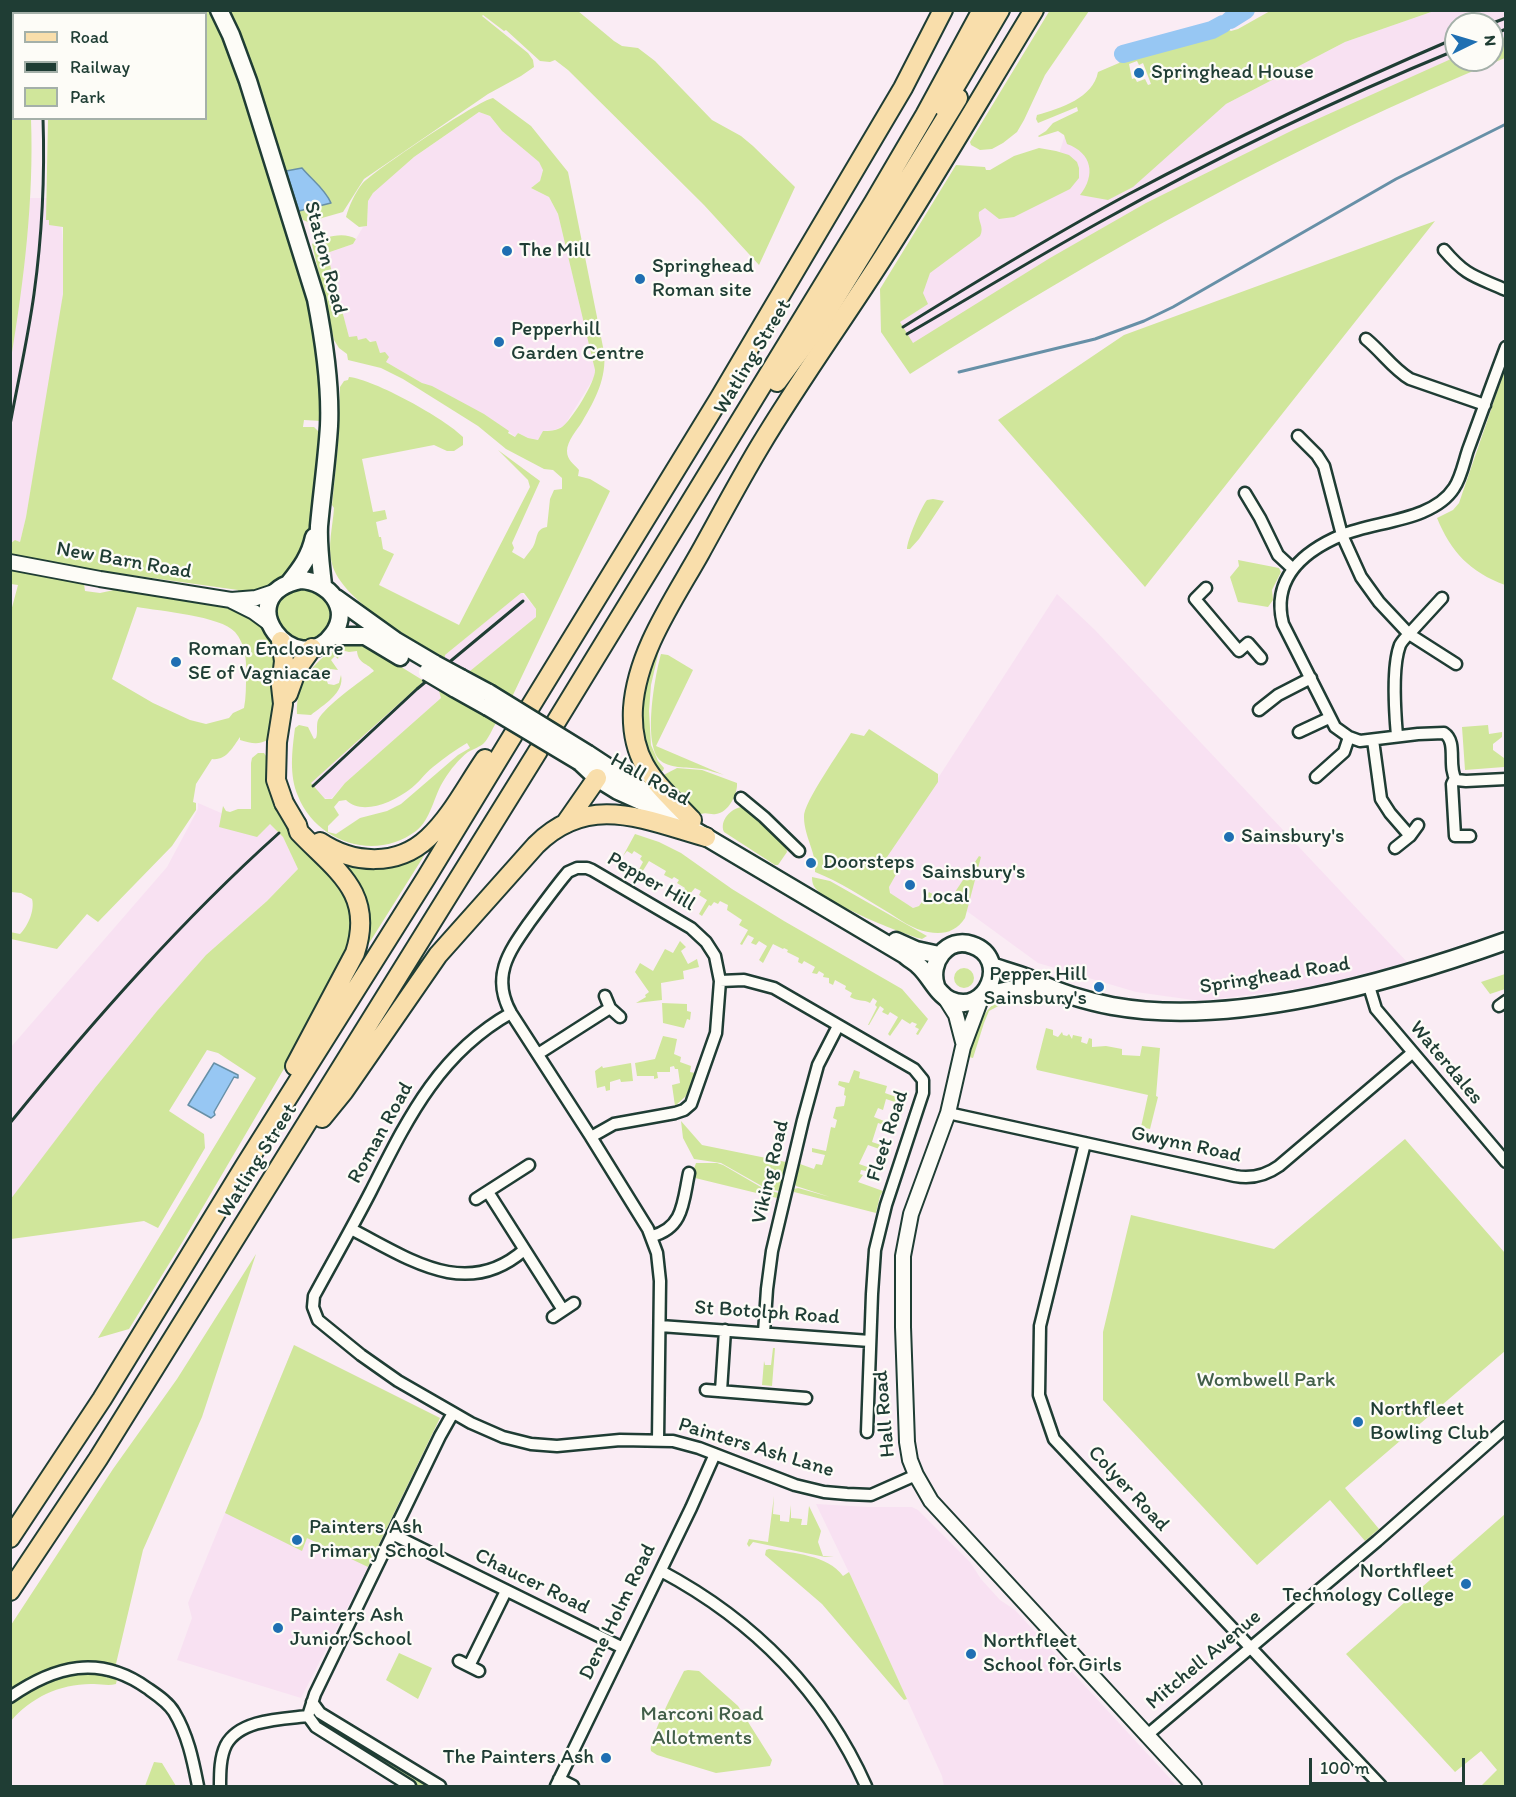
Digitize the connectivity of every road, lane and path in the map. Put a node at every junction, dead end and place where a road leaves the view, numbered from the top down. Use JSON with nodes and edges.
{"nodes":[{"id":1,"x":219,"y":10,"type":"edge"},
{"id":2,"x":943,"y":10,"type":"edge"},
{"id":3,"x":982,"y":10,"type":"edge"},
{"id":4,"x":1000,"y":10,"type":"edge"},
{"id":5,"x":1009,"y":10,"type":"edge"},
{"id":6,"x":1034,"y":10,"type":"edge"},
{"id":7,"x":1444,"y":250,"type":"dead end"},
{"id":8,"x":1506,"y":290,"type":"edge"},
{"id":9,"x":1366,"y":339,"type":"dead end"},
{"id":10,"x":1506,"y":346,"type":"edge"},
{"id":11,"x":1503,"y":363,"type":"edge"},
{"id":12,"x":777,"y":382,"type":"junction"},
{"id":13,"x":1485,"y":405,"type":"junction"},
{"id":14,"x":1298,"y":436,"type":"dead end"},
{"id":15,"x":1245,"y":493,"type":"dead end"},
{"id":16,"x":319,"y":528,"type":"junction"},
{"id":17,"x":1342,"y":535,"type":"junction"},
{"id":18,"x":10,"y":562,"type":"edge"},
{"id":19,"x":651,"y":566,"type":"junction"},
{"id":20,"x":1292,"y":568,"type":"junction"},
{"id":21,"x":323,"y":585,"type":"junction"},
{"id":22,"x":281,"y":587,"type":"junction"},
{"id":23,"x":1206,"y":588,"type":"dead end"},
{"id":24,"x":336,"y":598,"type":"junction"},
{"id":25,"x":1442,"y":598,"type":"dead end"},
{"id":26,"x":231,"y":600,"type":"junction"},
{"id":27,"x":269,"y":623,"type":"junction"},
{"id":28,"x":1409,"y":634,"type":"junction"},
{"id":29,"x":332,"y":636,"type":"junction"},
{"id":30,"x":281,"y":641,"type":"junction"},
{"id":31,"x":312,"y":648,"type":"junction"},
{"id":32,"x":1262,"y":658,"type":"dead end"},
{"id":33,"x":1456,"y":664,"type":"dead end"},
{"id":34,"x":431,"y":668,"type":"junction"},
{"id":35,"x":1311,"y":678,"type":"junction"},
{"id":36,"x":488,"y":700,"type":"junction"},
{"id":37,"x":283,"y":704,"type":"junction"},
{"id":38,"x":526,"y":705,"type":"dead end"},
{"id":39,"x":1259,"y":710,"type":"dead end"},
{"id":40,"x":1329,"y":718,"type":"junction"},
{"id":41,"x":550,"y":724,"type":"junction"},
{"id":42,"x":1299,"y":732,"type":"dead end"},
{"id":43,"x":1397,"y":736,"type":"junction"},
{"id":44,"x":1349,"y":737,"type":"junction"},
{"id":45,"x":1373,"y":740,"type":"junction"},
{"id":46,"x":538,"y":751,"type":"dead end"},
{"id":47,"x":584,"y":757,"type":"junction"},
{"id":48,"x":1316,"y":777,"type":"dead end"},
{"id":49,"x":1454,"y":777,"type":"junction"},
{"id":50,"x":597,"y":778,"type":"junction"},
{"id":51,"x":1506,"y":779,"type":"edge"},
{"id":52,"x":741,"y":798,"type":"dead end"},
{"id":53,"x":692,"y":820,"type":"junction"},
{"id":54,"x":565,"y":824,"type":"junction"},
{"id":55,"x":297,"y":825,"type":"junction"},
{"id":56,"x":1418,"y":825,"type":"dead end"},
{"id":57,"x":1410,"y":836,"type":"junction"},
{"id":58,"x":1470,"y":836,"type":"dead end"},
{"id":59,"x":706,"y":837,"type":"junction"},
{"id":60,"x":1395,"y":848,"type":"dead end"},
{"id":61,"x":799,"y":851,"type":"dead end"},
{"id":62,"x":1506,"y":941,"type":"edge"},
{"id":63,"x":945,"y":950,"type":"junction"},
{"id":64,"x":992,"y":966,"type":"junction"},
{"id":65,"x":720,"y":981,"type":"junction"},
{"id":66,"x":1368,"y":983,"type":"junction"},
{"id":67,"x":1047,"y":988,"type":"junction"},
{"id":68,"x":940,"y":991,"type":"junction"},
{"id":69,"x":605,"y":996,"type":"dead end"},
{"id":70,"x":982,"y":996,"type":"junction"},
{"id":71,"x":610,"y":1008,"type":"junction"},
{"id":72,"x":511,"y":1013,"type":"junction"},
{"id":73,"x":620,"y":1017,"type":"dead end"},
{"id":74,"x":838,"y":1026,"type":"junction"},
{"id":75,"x":963,"y":1047,"type":"junction"},
{"id":76,"x":1412,"y":1053,"type":"junction"},
{"id":77,"x":538,"y":1054,"type":"junction"},
{"id":78,"x":948,"y":1113,"type":"junction"},
{"id":79,"x":591,"y":1137,"type":"junction"},
{"id":80,"x":1085,"y":1143,"type":"junction"},
{"id":81,"x":1506,"y":1162,"type":"edge"},
{"id":82,"x":246,"y":1164,"type":"junction"},
{"id":83,"x":529,"y":1166,"type":"dead end"},
{"id":84,"x":689,"y":1173,"type":"dead end"},
{"id":85,"x":274,"y":1178,"type":"junction"},
{"id":86,"x":488,"y":1192,"type":"junction"},
{"id":87,"x":476,"y":1199,"type":"dead end"},
{"id":88,"x":351,"y":1229,"type":"junction"},
{"id":89,"x":652,"y":1236,"type":"junction"},
{"id":90,"x":524,"y":1250,"type":"junction"},
{"id":91,"x":314,"y":1296,"type":"joint"},
{"id":92,"x":574,"y":1303,"type":"dead end"},
{"id":93,"x":564,"y":1310,"type":"junction"},
{"id":94,"x":553,"y":1317,"type":"dead end"},
{"id":95,"x":660,"y":1326,"type":"junction"},
{"id":96,"x":725,"y":1330,"type":"junction"},
{"id":97,"x":764,"y":1333,"type":"junction"},
{"id":98,"x":870,"y":1341,"type":"junction"},
{"id":99,"x":706,"y":1390,"type":"dead end"},
{"id":100,"x":722,"y":1391,"type":"junction"},
{"id":101,"x":806,"y":1398,"type":"dead end"},
{"id":102,"x":453,"y":1413,"type":"junction"},
{"id":103,"x":1506,"y":1427,"type":"edge"},
{"id":104,"x":867,"y":1432,"type":"dead end"},
{"id":105,"x":658,"y":1440,"type":"junction"},
{"id":106,"x":715,"y":1455,"type":"junction"},
{"id":107,"x":916,"y":1475,"type":"junction"},
{"id":108,"x":392,"y":1534,"type":"junction"},
{"id":109,"x":10,"y":1538,"type":"edge"},
{"id":110,"x":661,"y":1571,"type":"junction"},
{"id":111,"x":10,"y":1591,"type":"edge"},
{"id":112,"x":506,"y":1591,"type":"junction"},
{"id":113,"x":622,"y":1648,"type":"junction"},
{"id":114,"x":1250,"y":1648,"type":"junction"},
{"id":115,"x":469,"y":1666,"type":"dead end"},
{"id":116,"x":10,"y":1697,"type":"edge"},
{"id":117,"x":312,"y":1702,"type":"junction"},
{"id":118,"x":308,"y":1716,"type":"junction"},
{"id":119,"x":1146,"y":1736,"type":"junction"},
{"id":120,"x":557,"y":1783,"type":"edge"},
{"id":121,"x":198,"y":1786,"type":"edge"},
{"id":122,"x":220,"y":1786,"type":"edge"},
{"id":123,"x":410,"y":1786,"type":"edge"},
{"id":124,"x":440,"y":1786,"type":"edge"},
{"id":125,"x":573,"y":1786,"type":"edge"},
{"id":126,"x":866,"y":1786,"type":"edge"},
{"id":127,"x":1194,"y":1786,"type":"edge"},
{"id":128,"x":1381,"y":1786,"type":"edge"}],
"edges":[{"from":1,"to":16,"type":"main road","name":"Station Road"},
{"from":2,"to":38,"type":"main road","name":"Watling Street"},
{"from":3,"to":19,"type":"main road","name":"Watling Street"},
{"from":4,"to":12,"type":"main road"},
{"from":5,"to":12,"type":"main road"},
{"from":6,"to":53,"type":"main road"},
{"from":7,"to":8,"type":"street"},
{"from":9,"to":13,"type":"street"},
{"from":10,"to":11,"type":"street"},
{"from":11,"to":13,"type":"street"},
{"from":12,"to":19,"type":"main road"},
{"from":13,"to":17,"type":"street"},
{"from":14,"to":17,"type":"street"},
{"from":15,"to":20,"type":"street"},
{"from":16,"to":21,"type":"main road","name":"Station Road"},
{"from":16,"to":22,"type":"main road","name":"Station Road"},
{"from":17,"to":20,"type":"street"},
{"from":17,"to":28,"type":"street"},
{"from":18,"to":26,"type":"street","name":"New Barn Road"},
{"from":19,"to":41,"type":"main road","name":"Watling Street"},
{"from":20,"to":35,"type":"street"},
{"from":21,"to":22,"type":"main road"},
{"from":21,"to":24,"type":"main road"},
{"from":22,"to":26,"type":"street","name":"New Barn Road"},
{"from":22,"to":27,"type":"main road"},
{"from":23,"to":32,"type":"street"},
{"from":24,"to":29,"type":"main road"},
{"from":24,"to":34,"type":"main road","name":"Hall Road"},
{"from":25,"to":28,"type":"street"},
{"from":26,"to":27,"type":"street","name":"New Barn Road"},
{"from":27,"to":30,"type":"main road"},
{"from":28,"to":33,"type":"street"},
{"from":28,"to":43,"type":"street"},
{"from":29,"to":31,"type":"main road"},
{"from":29,"to":34,"type":"main road","name":"Hall Road"},
{"from":30,"to":31,"type":"main road"},
{"from":30,"to":37,"type":"main road"},
{"from":31,"to":37,"type":"main road"},
{"from":34,"to":36,"type":"main road","name":"Hall Road","bridge":true},
{"from":35,"to":39,"type":"street"},
{"from":35,"to":40,"type":"street"},
{"from":36,"to":41,"type":"main road","name":"Hall Road","bridge":true},
{"from":36,"to":47,"type":"main road","name":"Hall Road","bridge":true},
{"from":37,"to":55,"type":"main road","bridge":true},
{"from":40,"to":42,"type":"street"},
{"from":40,"to":44,"type":"street"},
{"from":41,"to":47,"type":"main road","name":"Hall Road","bridge":true},
{"from":43,"to":45,"type":"street"},
{"from":43,"to":49,"type":"street"},
{"from":44,"to":45,"type":"street"},
{"from":44,"to":48,"type":"street"},
{"from":45,"to":57,"type":"street"},
{"from":46,"to":85,"type":"main road","name":"Watling Street"},
{"from":47,"to":50,"type":"main road","name":"Hall Road"},
{"from":47,"to":53,"type":"main road","name":"Hall Road"},
{"from":49,"to":51,"type":"street"},
{"from":49,"to":58,"type":"street"},
{"from":50,"to":54,"type":"main road"},
{"from":50,"to":59,"type":"main road","name":"Hall Road"},
{"from":52,"to":61,"type":"street"},
{"from":53,"to":63,"type":"main road","name":"Hall Road"},
{"from":54,"to":59,"type":"main road"},
{"from":54,"to":85,"type":"main road"},
{"from":55,"to":82,"type":"main road"},
{"from":55,"to":82,"type":"main road","name":"Watling Street"},
{"from":56,"to":57,"type":"street"},
{"from":57,"to":60,"type":"street"},
{"from":59,"to":68,"type":"main road","name":"Hall Road"},
{"from":62,"to":66,"type":"main road","name":"Springhead Road"},
{"from":63,"to":64,"type":"main road","name":"Hall Road"},
{"from":63,"to":68,"type":"main road"},
{"from":64,"to":67,"type":"main road","name":"Springhead Road"},
{"from":64,"to":70,"type":"main road","name":"Hall Road"},
{"from":65,"to":72,"type":"street","name":"Pepper Hill"},
{"from":65,"to":74,"type":"street","name":"Fleet Road"},
{"from":65,"to":79,"type":"street","name":"Pepper Hill"},
{"from":66,"to":67,"type":"main road","name":"Springhead Road"},
{"from":66,"to":76,"type":"street","name":"Waterdales"},
{"from":67,"to":70,"type":"main road","name":"Springhead Road"},
{"from":68,"to":70,"type":"main road"},
{"from":68,"to":75,"type":"street","name":"Hall Road"},
{"from":69,"to":71,"type":"street"},
{"from":70,"to":75,"type":"street","name":"Hall Road"},
{"from":71,"to":73,"type":"street"},
{"from":71,"to":77,"type":"street"},
{"from":72,"to":77,"type":"street","name":"Pepper Hill"},
{"from":72,"to":88,"type":"street","name":"Roman Road"},
{"from":74,"to":97,"type":"street","name":"Viking Road"},
{"from":74,"to":98,"type":"street","name":"Fleet Road"},
{"from":75,"to":78,"type":"street","name":"Hall Road"},
{"from":76,"to":80,"type":"street","name":"Gwynn Road"},
{"from":76,"to":81,"type":"street","name":"Waterdales"},
{"from":77,"to":79,"type":"street","name":"Pepper Hill"},
{"from":78,"to":80,"type":"street","name":"Gwynn Road"},
{"from":78,"to":107,"type":"street","name":"Hall Road"},
{"from":79,"to":89,"type":"street","name":"Pepper Hill"},
{"from":80,"to":114,"type":"street","name":"Colyer Road"},
{"from":82,"to":109,"type":"main road","name":"Watling Street"},
{"from":83,"to":86,"type":"street"},
{"from":84,"to":89,"type":"street"},
{"from":85,"to":111,"type":"main road","name":"Watling Street"},
{"from":86,"to":87,"type":"street"},
{"from":86,"to":90,"type":"street"},
{"from":88,"to":90,"type":"street"},
{"from":88,"to":91,"type":"street","name":"Roman Road"},
{"from":89,"to":95,"type":"street","name":"Pepper Hill"},
{"from":90,"to":93,"type":"street"},
{"from":91,"to":102,"type":"street","name":"Painters Ash Lane"},
{"from":92,"to":93,"type":"street"},
{"from":93,"to":94,"type":"street"},
{"from":95,"to":96,"type":"street","name":"St Botolph Road"},
{"from":95,"to":105,"type":"street","name":"Pepper Hill"},
{"from":96,"to":97,"type":"street","name":"St Botolph Road"},
{"from":96,"to":100,"type":"street"},
{"from":97,"to":98,"type":"street","name":"St Botolph Road"},
{"from":98,"to":104,"type":"street","name":"Fleet Road"},
{"from":99,"to":100,"type":"street"},
{"from":100,"to":101,"type":"street"},
{"from":102,"to":105,"type":"street","name":"Painters Ash Lane"},
{"from":102,"to":108,"type":"street"},
{"from":103,"to":114,"type":"street","name":"Mitchell Avenue"},
{"from":105,"to":106,"type":"street","name":"Painters Ash Lane"},
{"from":106,"to":107,"type":"street","name":"Painters Ash Lane"},
{"from":106,"to":110,"type":"street","name":"Dene Holm Road"},
{"from":107,"to":119,"type":"street","name":"Hall Road"},
{"from":108,"to":112,"type":"street","name":"Chaucer Road"},
{"from":108,"to":117,"type":"street"},
{"from":110,"to":113,"type":"street","name":"Dene Holm Road"},
{"from":110,"to":126,"type":"street"},
{"from":112,"to":113,"type":"street","name":"Chaucer Road"},
{"from":112,"to":115,"type":"street"},
{"from":113,"to":120,"type":"street","name":"Dene Holm Road"},
{"from":114,"to":119,"type":"street","name":"Mitchell Avenue"},
{"from":114,"to":128,"type":"street","name":"Colyer Road"},
{"from":116,"to":121,"type":"street"},
{"from":117,"to":118,"type":"street"},
{"from":117,"to":124,"type":"street"},
{"from":118,"to":122,"type":"street"},
{"from":118,"to":123,"type":"street"},
{"from":119,"to":127,"type":"street","name":"Hall Road"},
{"from":120,"to":125,"type":"street"}]}
